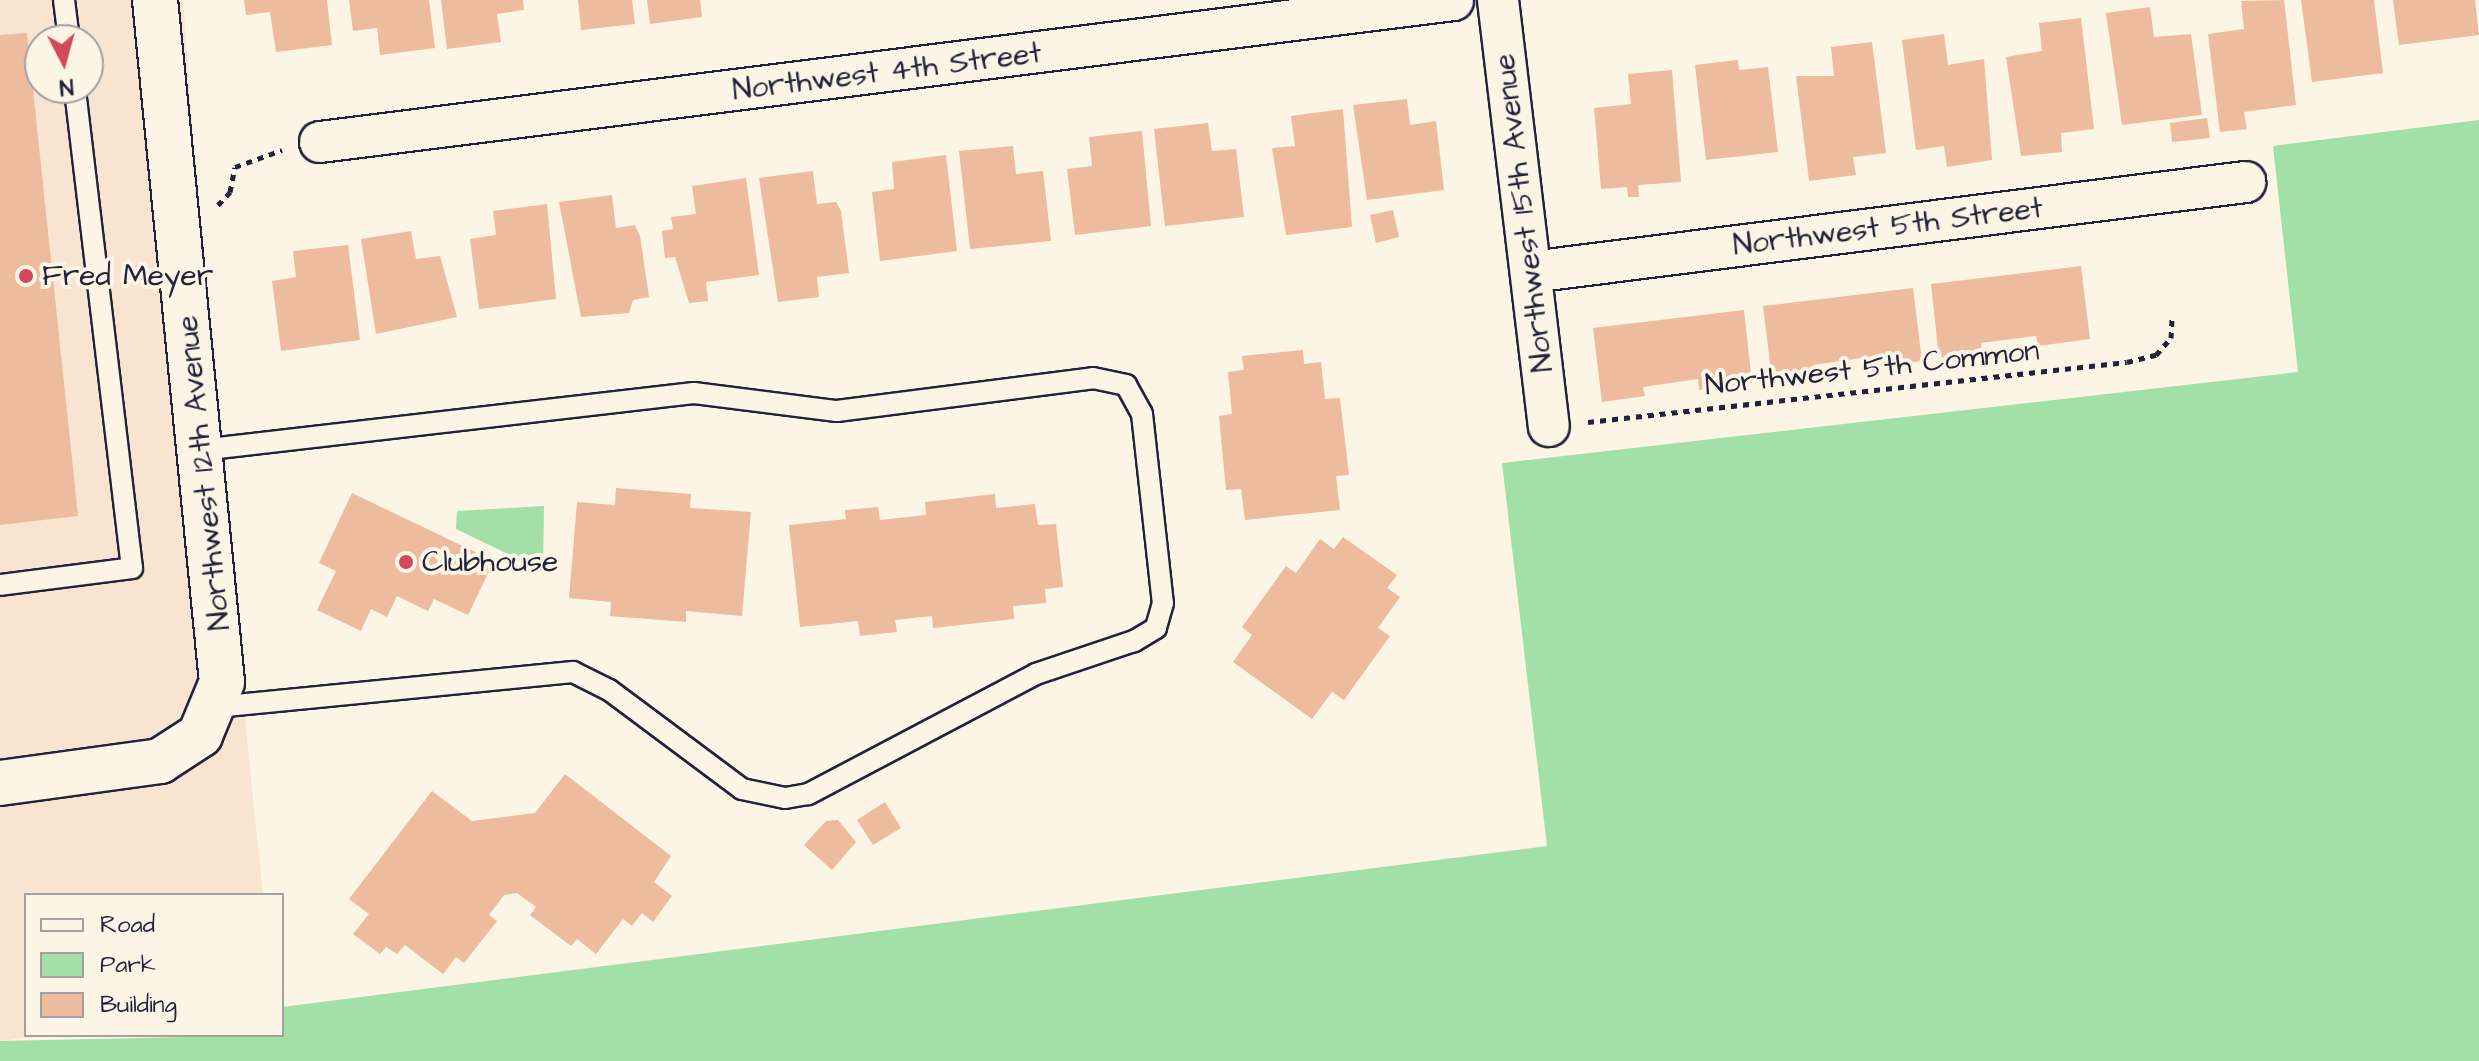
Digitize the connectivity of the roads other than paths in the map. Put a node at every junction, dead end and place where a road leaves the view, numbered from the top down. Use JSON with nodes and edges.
{"nodes":[{"id":1,"x":64,"y":0,"type":"edge"},
{"id":2,"x":155,"y":0,"type":"edge"},
{"id":3,"x":1453,"y":0,"type":"edge"},
{"id":4,"x":1498,"y":0,"type":"edge"},
{"id":5,"x":67,"y":24,"type":"edge"},
{"id":6,"x":77,"y":104,"type":"edge"},
{"id":7,"x":320,"y":142,"type":"road end"},
{"id":8,"x":2245,"y":182,"type":"dead end"},
{"id":9,"x":1531,"y":272,"type":"junction"},
{"id":10,"x":1549,"y":426,"type":"road end"},
{"id":11,"x":201,"y":450,"type":"junction"},
{"id":12,"x":0,"y":585,"type":"edge"},
{"id":13,"x":216,"y":707,"type":"junction"},
{"id":14,"x":0,"y":783,"type":"edge"}],
"edges":[{"from":1,"to":5,"type":"lane"},
{"from":2,"to":11,"type":"street","name":"Northwest 12th Avenue"},
{"from":3,"to":7,"type":"street","name":"Northwest 4th Street"},
{"from":4,"to":9,"type":"street","name":"Northwest 15th Avenue"},
{"from":6,"to":12,"type":"lane"},
{"from":8,"to":9,"type":"street","name":"Northwest 5th Street"},
{"from":9,"to":10,"type":"street","name":"Northwest 15th Avenue"},
{"from":11,"to":13,"type":"street","name":"Northwest 12th Avenue"},
{"from":11,"to":13,"type":"lane"},
{"from":13,"to":14,"type":"street"}]}
